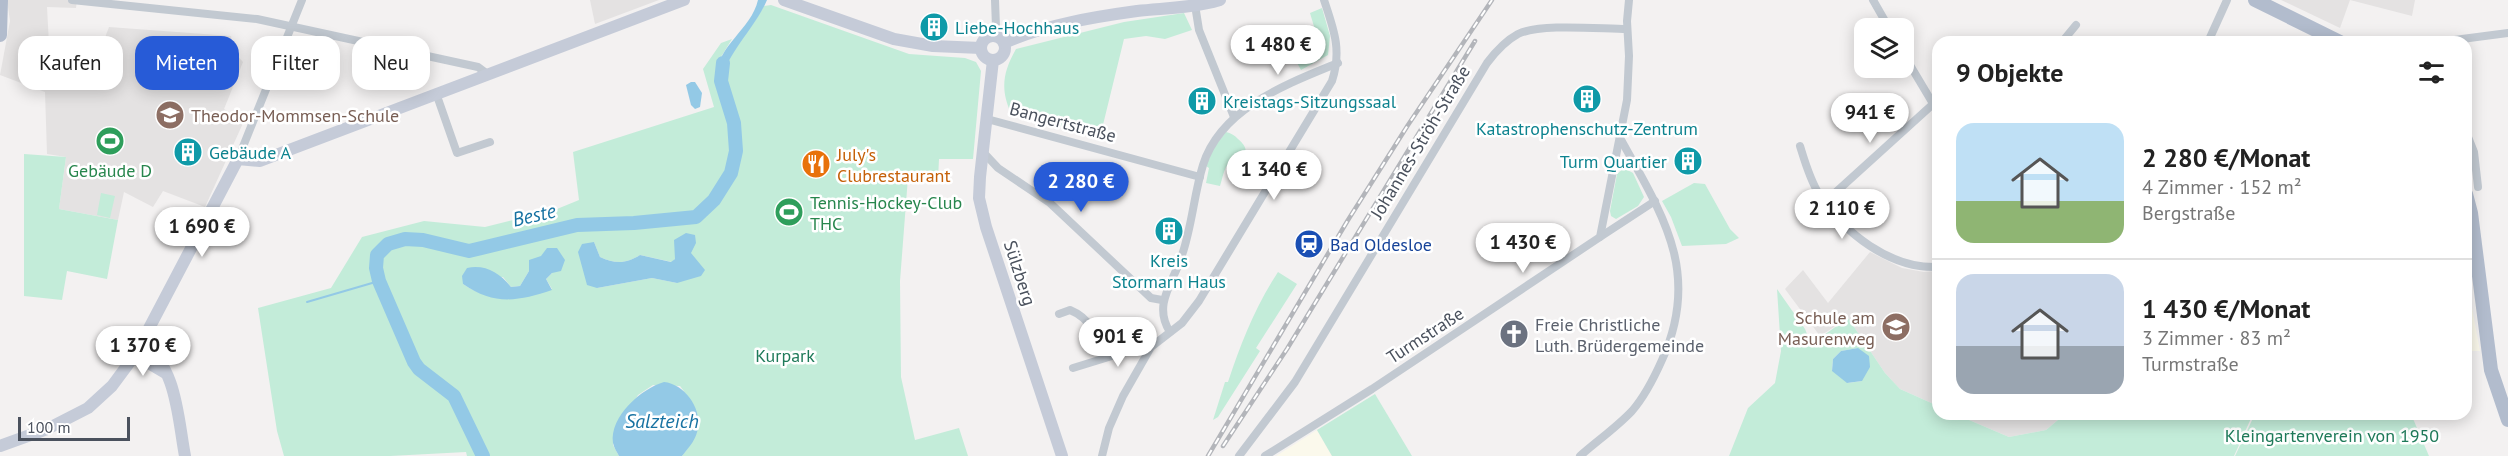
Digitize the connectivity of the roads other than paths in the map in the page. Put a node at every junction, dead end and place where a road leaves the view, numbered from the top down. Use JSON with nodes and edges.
{"nodes":[{"id":1,"x":1,"y":0,"type":"edge"},
{"id":2,"x":72,"y":0,"type":"edge"},
{"id":3,"x":302,"y":0,"type":"edge"},
{"id":4,"x":684,"y":0,"type":"edge"},
{"id":5,"x":784,"y":0,"type":"edge"},
{"id":6,"x":995,"y":0,"type":"edge"},
{"id":7,"x":1220,"y":0,"type":"edge"},
{"id":8,"x":1324,"y":0,"type":"edge"},
{"id":9,"x":1629,"y":0,"type":"edge"},
{"id":10,"x":1873,"y":0,"type":"edge"},
{"id":11,"x":2227,"y":0,"type":"edge"},
{"id":12,"x":2255,"y":0,"type":"edge"},
{"id":13,"x":1195,"y":5,"type":"junction"},
{"id":14,"x":1883,"y":18,"type":"edge"},
{"id":15,"x":294,"y":25,"type":"junction"},
{"id":16,"x":2076,"y":25,"type":"dead end"},
{"id":17,"x":1627,"y":29,"type":"junction"},
{"id":18,"x":2508,"y":33,"type":"edge"},
{"id":19,"x":0,"y":35,"type":"edge"},
{"id":20,"x":993,"y":36,"type":"junction"},
{"id":21,"x":2067,"y":36,"type":"edge"},
{"id":22,"x":2211,"y":36,"type":"edge"},
{"id":23,"x":2328,"y":36,"type":"edge"},
{"id":24,"x":2472,"y":38,"type":"edge"},
{"id":25,"x":1005,"y":42,"type":"junction"},
{"id":26,"x":981,"y":48,"type":"junction"},
{"id":27,"x":993,"y":60,"type":"junction"},
{"id":28,"x":1338,"y":63,"type":"junction"},
{"id":29,"x":1914,"y":72,"type":"edge"},
{"id":30,"x":486,"y":73,"type":"junction"},
{"id":31,"x":436,"y":93,"type":"junction"},
{"id":32,"x":1932,"y":104,"type":"edge"},
{"id":33,"x":1932,"y":112,"type":"edge"},
{"id":34,"x":1234,"y":117,"type":"junction"},
{"id":35,"x":987,"y":119,"type":"junction"},
{"id":36,"x":1620,"y":138,"type":"junction"},
{"id":37,"x":490,"y":142,"type":"dead end"},
{"id":38,"x":1800,"y":146,"type":"dead end"},
{"id":39,"x":2472,"y":147,"type":"edge"},
{"id":40,"x":983,"y":152,"type":"junction"},
{"id":41,"x":238,"y":159,"type":"junction"},
{"id":42,"x":1200,"y":177,"type":"junction"},
{"id":43,"x":2472,"y":190,"type":"edge"},
{"id":44,"x":1655,"y":201,"type":"junction"},
{"id":45,"x":1825,"y":202,"type":"junction"},
{"id":46,"x":2472,"y":221,"type":"edge"},
{"id":47,"x":1600,"y":237,"type":"junction"},
{"id":48,"x":1932,"y":266,"type":"edge"},
{"id":49,"x":1162,"y":300,"type":"junction"},
{"id":50,"x":1059,"y":314,"type":"dead end"},
{"id":51,"x":1170,"y":332,"type":"junction"},
{"id":52,"x":1155,"y":343,"type":"junction"},
{"id":53,"x":138,"y":349,"type":"junction"},
{"id":54,"x":1104,"y":358,"type":"junction"},
{"id":55,"x":1073,"y":368,"type":"dead end"},
{"id":56,"x":2508,"y":420,"type":"edge"},
{"id":57,"x":0,"y":446,"type":"edge"},
{"id":58,"x":184,"y":456,"type":"edge"},
{"id":59,"x":1062,"y":456,"type":"edge"},
{"id":60,"x":1102,"y":456,"type":"edge"},
{"id":61,"x":1239,"y":456,"type":"edge"},
{"id":62,"x":1265,"y":456,"type":"edge"},
{"id":63,"x":1580,"y":456,"type":"edge"}],
"edges":[{"from":1,"to":19,"type":"main road"},
{"from":2,"to":15,"type":"street"},
{"from":3,"to":15,"type":"street"},
{"from":4,"to":30,"type":"street"},
{"from":5,"to":26,"type":"street"},
{"from":6,"to":20,"type":"street"},
{"from":7,"to":13,"type":"street"},
{"from":8,"to":28,"type":"street"},
{"from":9,"to":17,"type":"street"},
{"from":10,"to":14,"type":"street"},
{"from":11,"to":22,"type":"street"},
{"from":12,"to":23,"type":"main road"},
{"from":13,"to":25,"type":"street"},
{"from":13,"to":34,"type":"street"},
{"from":15,"to":30,"type":"street"},
{"from":15,"to":41,"type":"street"},
{"from":16,"to":21,"type":"street"},
{"from":17,"to":36,"type":"street"},
{"from":17,"to":61,"type":"street","name":"Johannes-Ströh-Straße"},
{"from":18,"to":24,"type":"street"},
{"from":20,"to":25,"type":"street"},
{"from":20,"to":26,"type":"street"},
{"from":25,"to":27,"type":"street"},
{"from":26,"to":27,"type":"street"},
{"from":27,"to":35,"type":"street","name":"Sülzberg"},
{"from":28,"to":34,"type":"street"},
{"from":28,"to":51,"type":"street"},
{"from":29,"to":32,"type":"street"},
{"from":30,"to":31,"type":"street"},
{"from":31,"to":37,"type":"street"},
{"from":31,"to":41,"type":"street"},
{"from":33,"to":45,"type":"street"},
{"from":34,"to":42,"type":"street"},
{"from":35,"to":40,"type":"street","name":"Sülzberg"},
{"from":35,"to":42,"type":"street","name":"Bangertstraße"},
{"from":36,"to":44,"type":"street"},
{"from":36,"to":47,"type":"street"},
{"from":38,"to":45,"type":"street"},
{"from":39,"to":43,"type":"street"},
{"from":40,"to":49,"type":"street"},
{"from":40,"to":59,"type":"street","name":"Sülzberg"},
{"from":41,"to":53,"type":"street"},
{"from":42,"to":49,"type":"street"},
{"from":44,"to":47,"type":"street","name":"Turmstraße"},
{"from":44,"to":63,"type":"street"},
{"from":45,"to":48,"type":"street"},
{"from":46,"to":56,"type":"main road"},
{"from":47,"to":62,"type":"street","name":"Turmstraße"},
{"from":49,"to":51,"type":"street"},
{"from":50,"to":54,"type":"street"},
{"from":51,"to":52,"type":"street"},
{"from":52,"to":54,"type":"street"},
{"from":52,"to":60,"type":"street"},
{"from":53,"to":57,"type":"street"},
{"from":53,"to":58,"type":"street"},
{"from":54,"to":55,"type":"street"}]}
